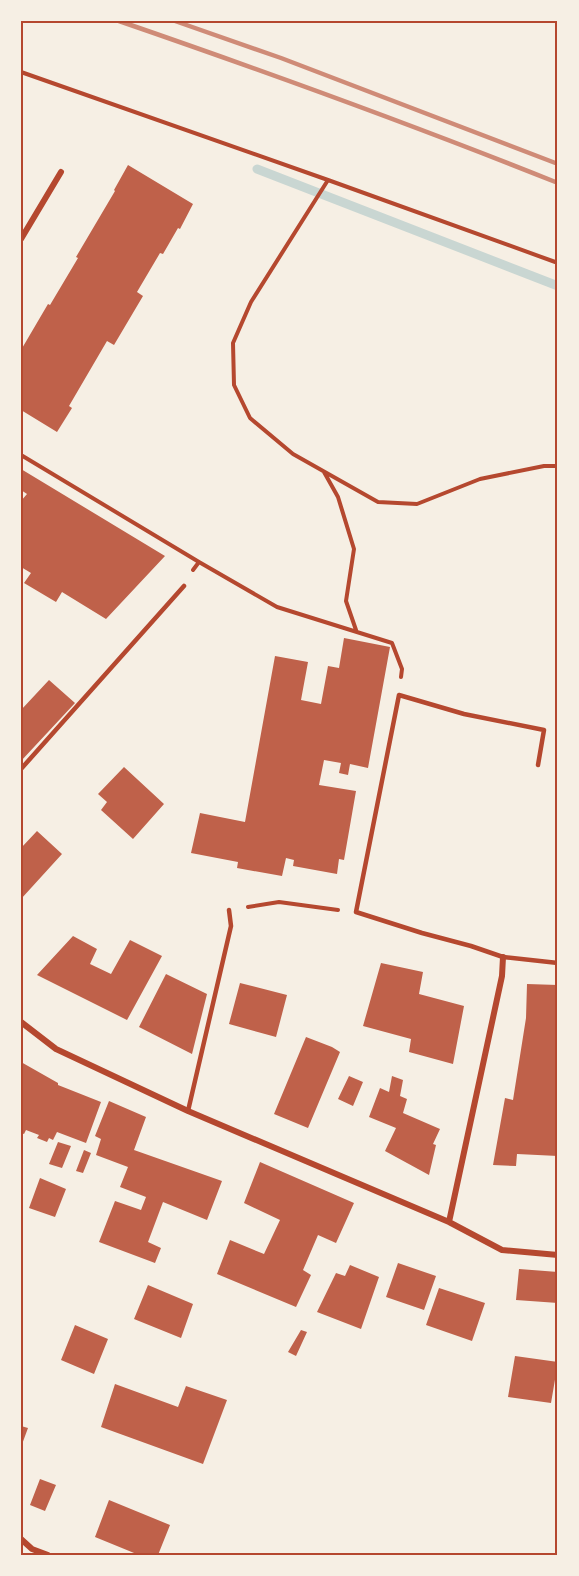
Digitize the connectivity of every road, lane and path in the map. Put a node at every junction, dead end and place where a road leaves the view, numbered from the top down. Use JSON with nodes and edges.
{"nodes":[{"id":1,"x":21,"y":72,"type":"edge"},
{"id":2,"x":61,"y":172,"type":"dead end"},
{"id":3,"x":328,"y":180,"type":"junction"},
{"id":4,"x":21,"y":239,"type":"edge"},
{"id":5,"x":558,"y":263,"type":"edge"},
{"id":6,"x":21,"y":455,"type":"edge"},
{"id":7,"x":558,"y":466,"type":"edge"},
{"id":8,"x":324,"y":471,"type":"junction"},
{"id":9,"x":199,"y":562,"type":"junction"},
{"id":10,"x":184,"y":586,"type":"joint"},
{"id":11,"x":357,"y":631,"type":"junction"},
{"id":12,"x":399,"y":695,"type":"junction"},
{"id":13,"x":538,"y":765,"type":"dead end"},
{"id":14,"x":21,"y":769,"type":"edge"},
{"id":15,"x":229,"y":910,"type":"joint"},
{"id":16,"x":356,"y":912,"type":"junction"},
{"id":17,"x":503,"y":957,"type":"junction"},
{"id":18,"x":558,"y":963,"type":"edge"},
{"id":19,"x":21,"y":1022,"type":"edge"},
{"id":20,"x":188,"y":1111,"type":"junction"},
{"id":21,"x":449,"y":1222,"type":"junction"},
{"id":22,"x":558,"y":1255,"type":"edge"},
{"id":23,"x":21,"y":1539,"type":"edge"},
{"id":24,"x":48,"y":1555,"type":"edge"}],
"edges":[{"from":1,"to":3,"type":"path"},
{"from":2,"to":4,"type":"street"},
{"from":3,"to":5,"type":"path"},
{"from":3,"to":8,"type":"path"},
{"from":6,"to":9,"type":"path"},
{"from":7,"to":8,"type":"path"},
{"from":8,"to":11,"type":"path"},
{"from":9,"to":10,"type":"path"},
{"from":9,"to":11,"type":"path"},
{"from":10,"to":14,"type":"lane"},
{"from":11,"to":12,"type":"path"},
{"from":12,"to":13,"type":"lane"},
{"from":12,"to":16,"type":"lane"},
{"from":15,"to":16,"type":"path"},
{"from":15,"to":20,"type":"lane"},
{"from":16,"to":17,"type":"lane"},
{"from":17,"to":18,"type":"lane"},
{"from":17,"to":21,"type":"street"},
{"from":19,"to":20,"type":"street"},
{"from":20,"to":21,"type":"street"},
{"from":21,"to":22,"type":"street"},
{"from":23,"to":24,"type":"street"}]}
